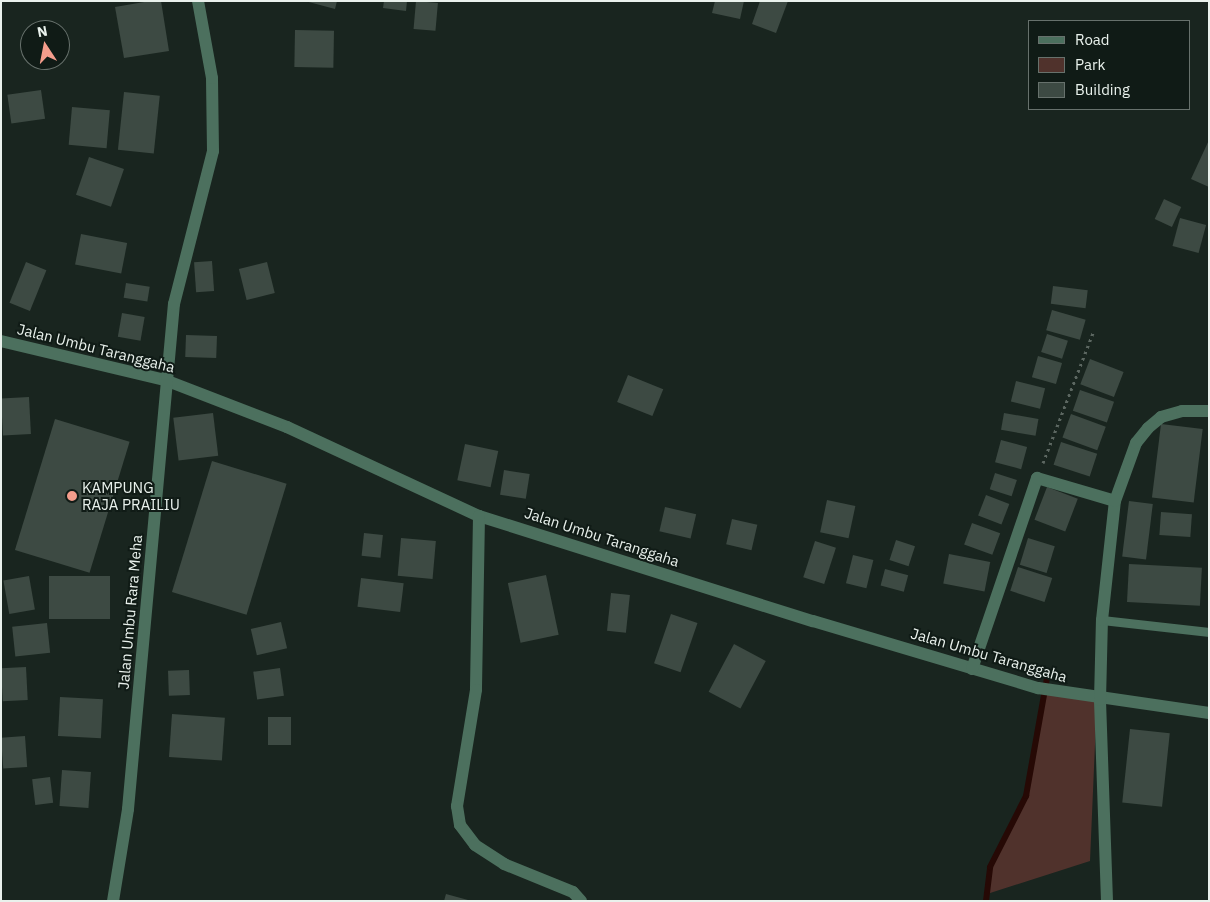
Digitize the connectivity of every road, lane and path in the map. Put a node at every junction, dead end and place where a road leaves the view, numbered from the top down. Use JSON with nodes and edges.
{"nodes":[{"id":1,"x":198,"y":1,"type":"edge"},
{"id":2,"x":1094,"y":330,"type":"dead end"},
{"id":3,"x":1,"y":342,"type":"edge"},
{"id":4,"x":166,"y":380,"type":"junction"},
{"id":5,"x":1209,"y":411,"type":"edge"},
{"id":6,"x":1037,"y":478,"type":"junction"},
{"id":7,"x":1115,"y":501,"type":"junction"},
{"id":8,"x":480,"y":516,"type":"junction"},
{"id":9,"x":1102,"y":620,"type":"junction"},
{"id":10,"x":1209,"y":632,"type":"edge"},
{"id":11,"x":972,"y":669,"type":"junction"},
{"id":12,"x":1100,"y":700,"type":"junction"},
{"id":13,"x":1209,"y":713,"type":"edge"},
{"id":14,"x":113,"y":901,"type":"edge"},
{"id":15,"x":581,"y":901,"type":"edge"},
{"id":16,"x":1107,"y":901,"type":"edge"}],
"edges":[{"from":1,"to":4,"type":"street","name":"Jalan Umbu Rara Meha"},
{"from":2,"to":6,"type":"path"},
{"from":3,"to":4,"type":"street","name":"Jalan Umbu Taranggaha"},
{"from":4,"to":8,"type":"street","name":"Jalan Umbu Taranggaha"},
{"from":4,"to":14,"type":"street","name":"Jalan Umbu Rara Meha"},
{"from":5,"to":7,"type":"street"},
{"from":6,"to":7,"type":"street"},
{"from":6,"to":11,"type":"street"},
{"from":7,"to":9,"type":"street"},
{"from":8,"to":11,"type":"street","name":"Jalan Umbu Taranggaha"},
{"from":8,"to":15,"type":"street"},
{"from":9,"to":10,"type":"lane"},
{"from":9,"to":12,"type":"street"},
{"from":11,"to":12,"type":"street","name":"Jalan Umbu Taranggaha"},
{"from":12,"to":13,"type":"street","name":"Jalan Umbu Taranggaha"},
{"from":12,"to":16,"type":"street"}]}
